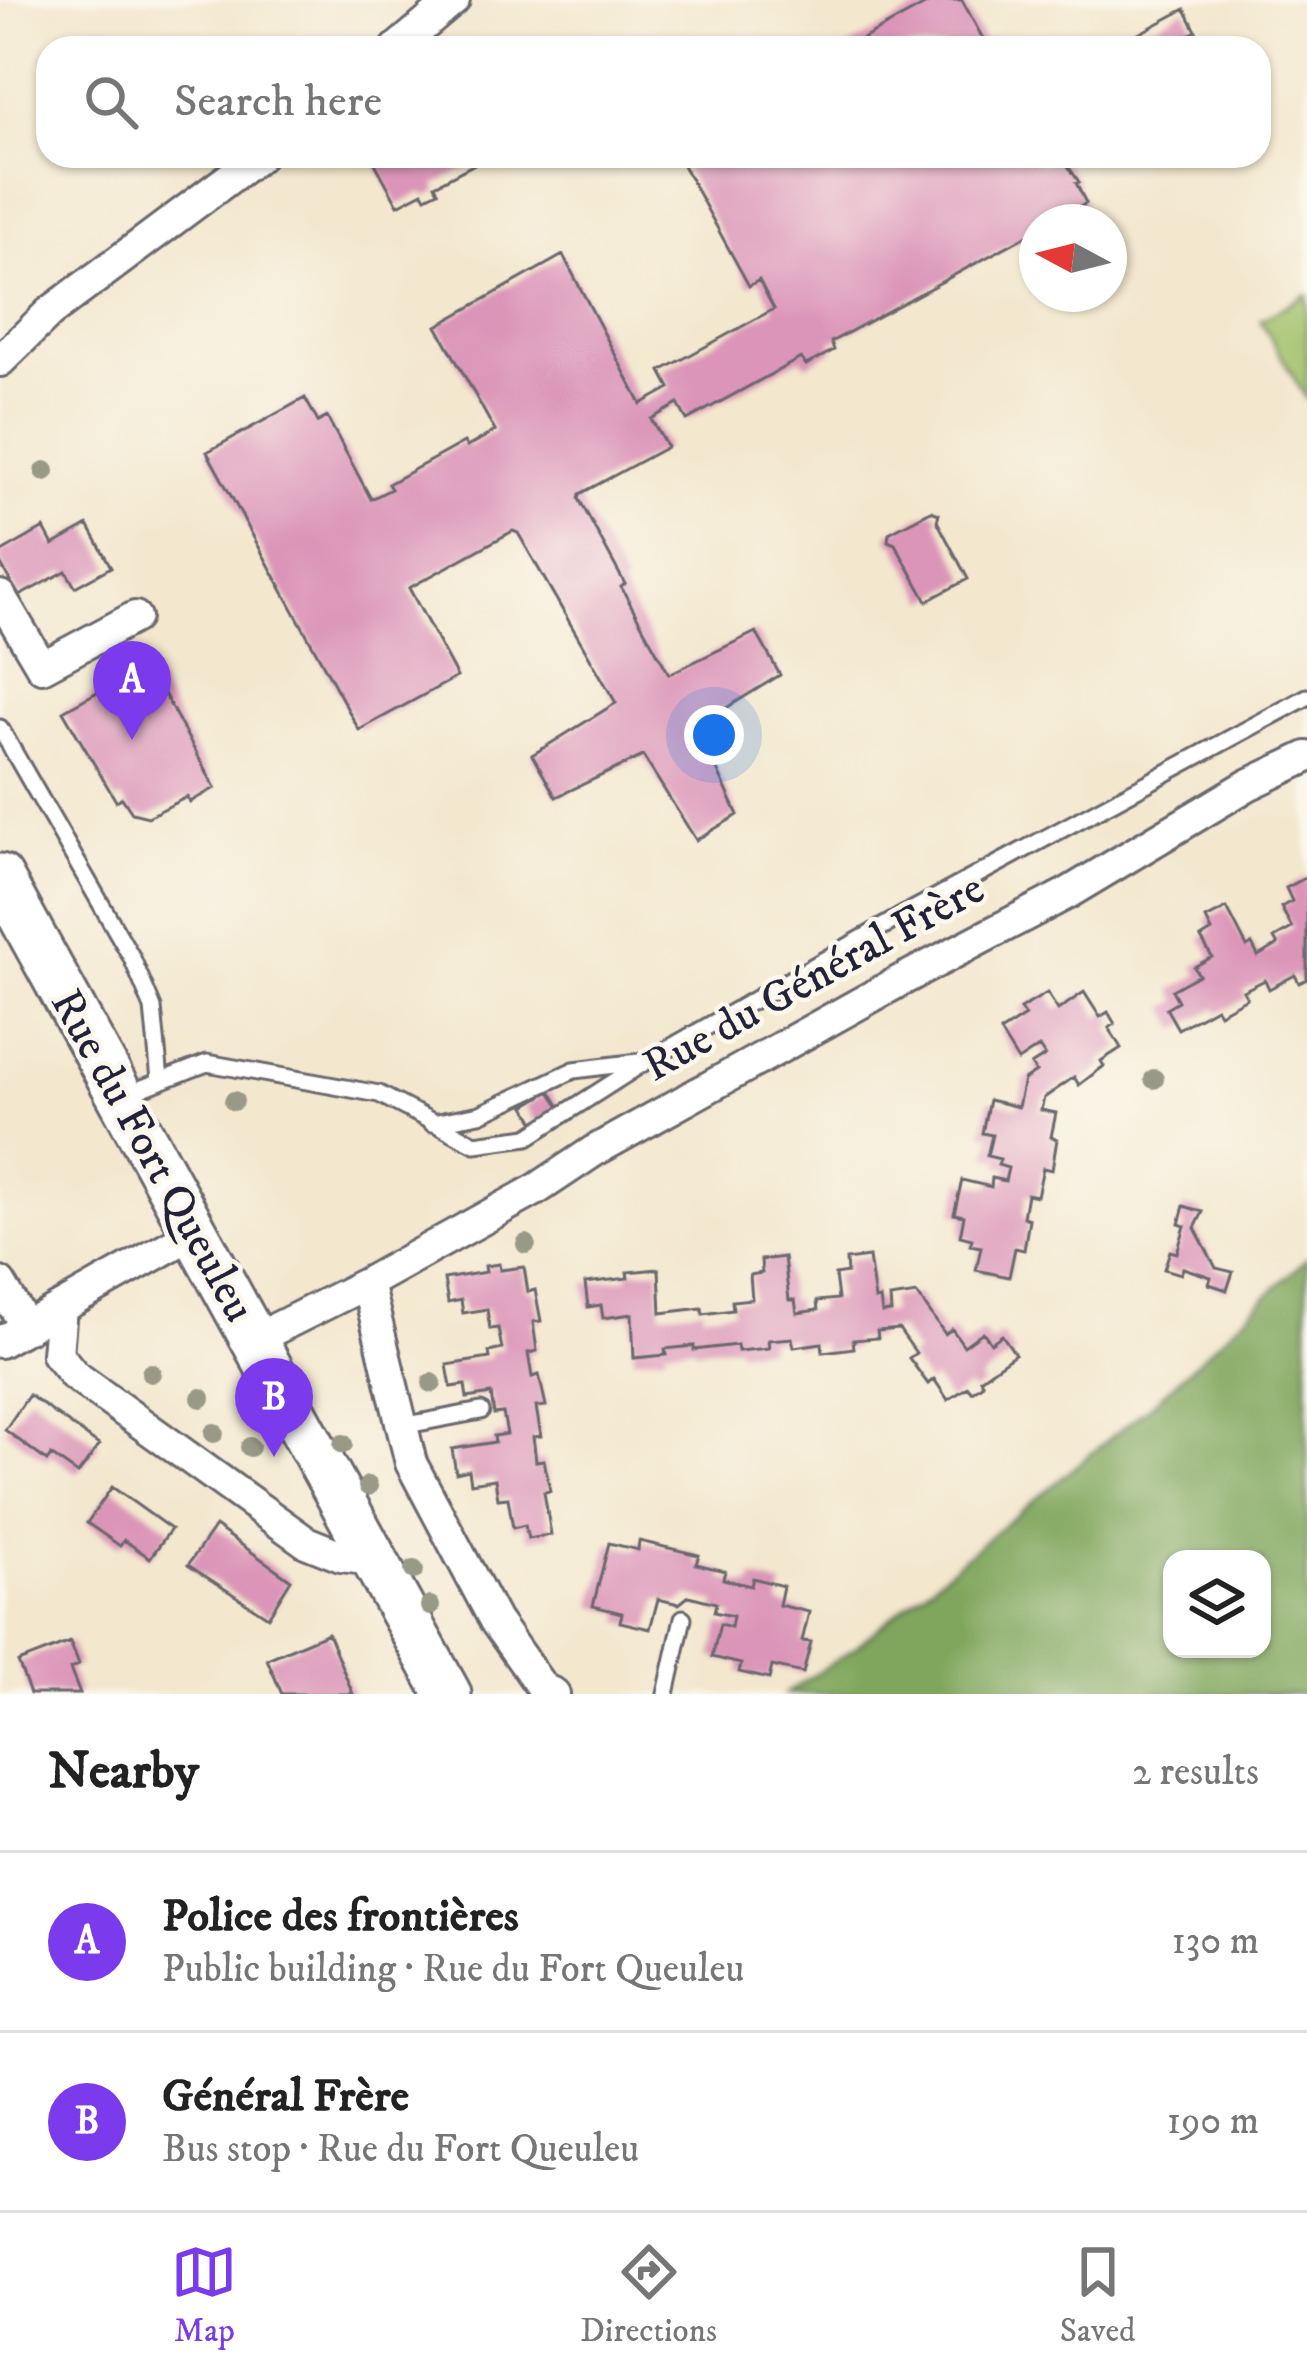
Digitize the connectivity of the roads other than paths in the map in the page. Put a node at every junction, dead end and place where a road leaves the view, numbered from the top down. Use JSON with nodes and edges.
{"nodes":[{"id":1,"x":454,"y":0,"type":"edge"},
{"id":2,"x":412,"y":36,"type":"edge"},
{"id":3,"x":244,"y":168,"type":"edge"},
{"id":4,"x":0,"y":362,"type":"edge"},
{"id":5,"x":0,"y":596,"type":"edge"},
{"id":6,"x":135,"y":617,"type":"dead end"},
{"id":7,"x":1307,"y":697,"type":"edge"},
{"id":8,"x":0,"y":728,"type":"edge"},
{"id":9,"x":1307,"y":757,"type":"edge"},
{"id":10,"x":0,"y":878,"type":"edge"},
{"id":11,"x":645,"y":1062,"type":"junction"},
{"id":12,"x":140,"y":1088,"type":"junction"},
{"id":13,"x":432,"y":1123,"type":"junction"},
{"id":14,"x":195,"y":1232,"type":"junction"},
{"id":15,"x":0,"y":1282,"type":"edge"},
{"id":16,"x":367,"y":1283,"type":"junction"},
{"id":17,"x":61,"y":1308,"type":"junction"},
{"id":18,"x":13,"y":1335,"type":"edge"},
{"id":19,"x":253,"y":1340,"type":"junction"},
{"id":20,"x":481,"y":1411,"type":"dead end"},
{"id":21,"x":402,"y":1426,"type":"junction"},
{"id":22,"x":374,"y":1560,"type":"junction"},
{"id":23,"x":683,"y":1618,"type":"dead end"},
{"id":24,"x":448,"y":1694,"type":"edge"},
{"id":25,"x":554,"y":1694,"type":"edge"},
{"id":26,"x":666,"y":1694,"type":"edge"}],
"edges":[{"from":1,"to":2,"type":"street"},
{"from":3,"to":4,"type":"street"},
{"from":5,"to":6,"type":"street"},
{"from":7,"to":11,"type":"lane"},
{"from":8,"to":12,"type":"lane"},
{"from":9,"to":16,"type":"street","name":"Rue du Général Frère"},
{"from":10,"to":12,"type":"street","name":"Rue du Fort Queuleu"},
{"from":11,"to":13,"type":"lane"},
{"from":11,"to":13,"type":"lane"},
{"from":12,"to":13,"type":"lane"},
{"from":12,"to":14,"type":"street","name":"Rue du Fort Queuleu"},
{"from":14,"to":17,"type":"street"},
{"from":14,"to":19,"type":"street","name":"Rue du Fort Queuleu"},
{"from":15,"to":18,"type":"street"},
{"from":16,"to":19,"type":"street","name":"Rue du Général Frère"},
{"from":16,"to":21,"type":"street"},
{"from":17,"to":18,"type":"street"},
{"from":17,"to":22,"type":"street"},
{"from":19,"to":22,"type":"street","name":"Rue du Fort Queuleu"},
{"from":20,"to":21,"type":"lane"},
{"from":21,"to":25,"type":"street"},
{"from":22,"to":24,"type":"street","name":"Rue du Fort Queuleu"},
{"from":23,"to":26,"type":"lane"}]}
